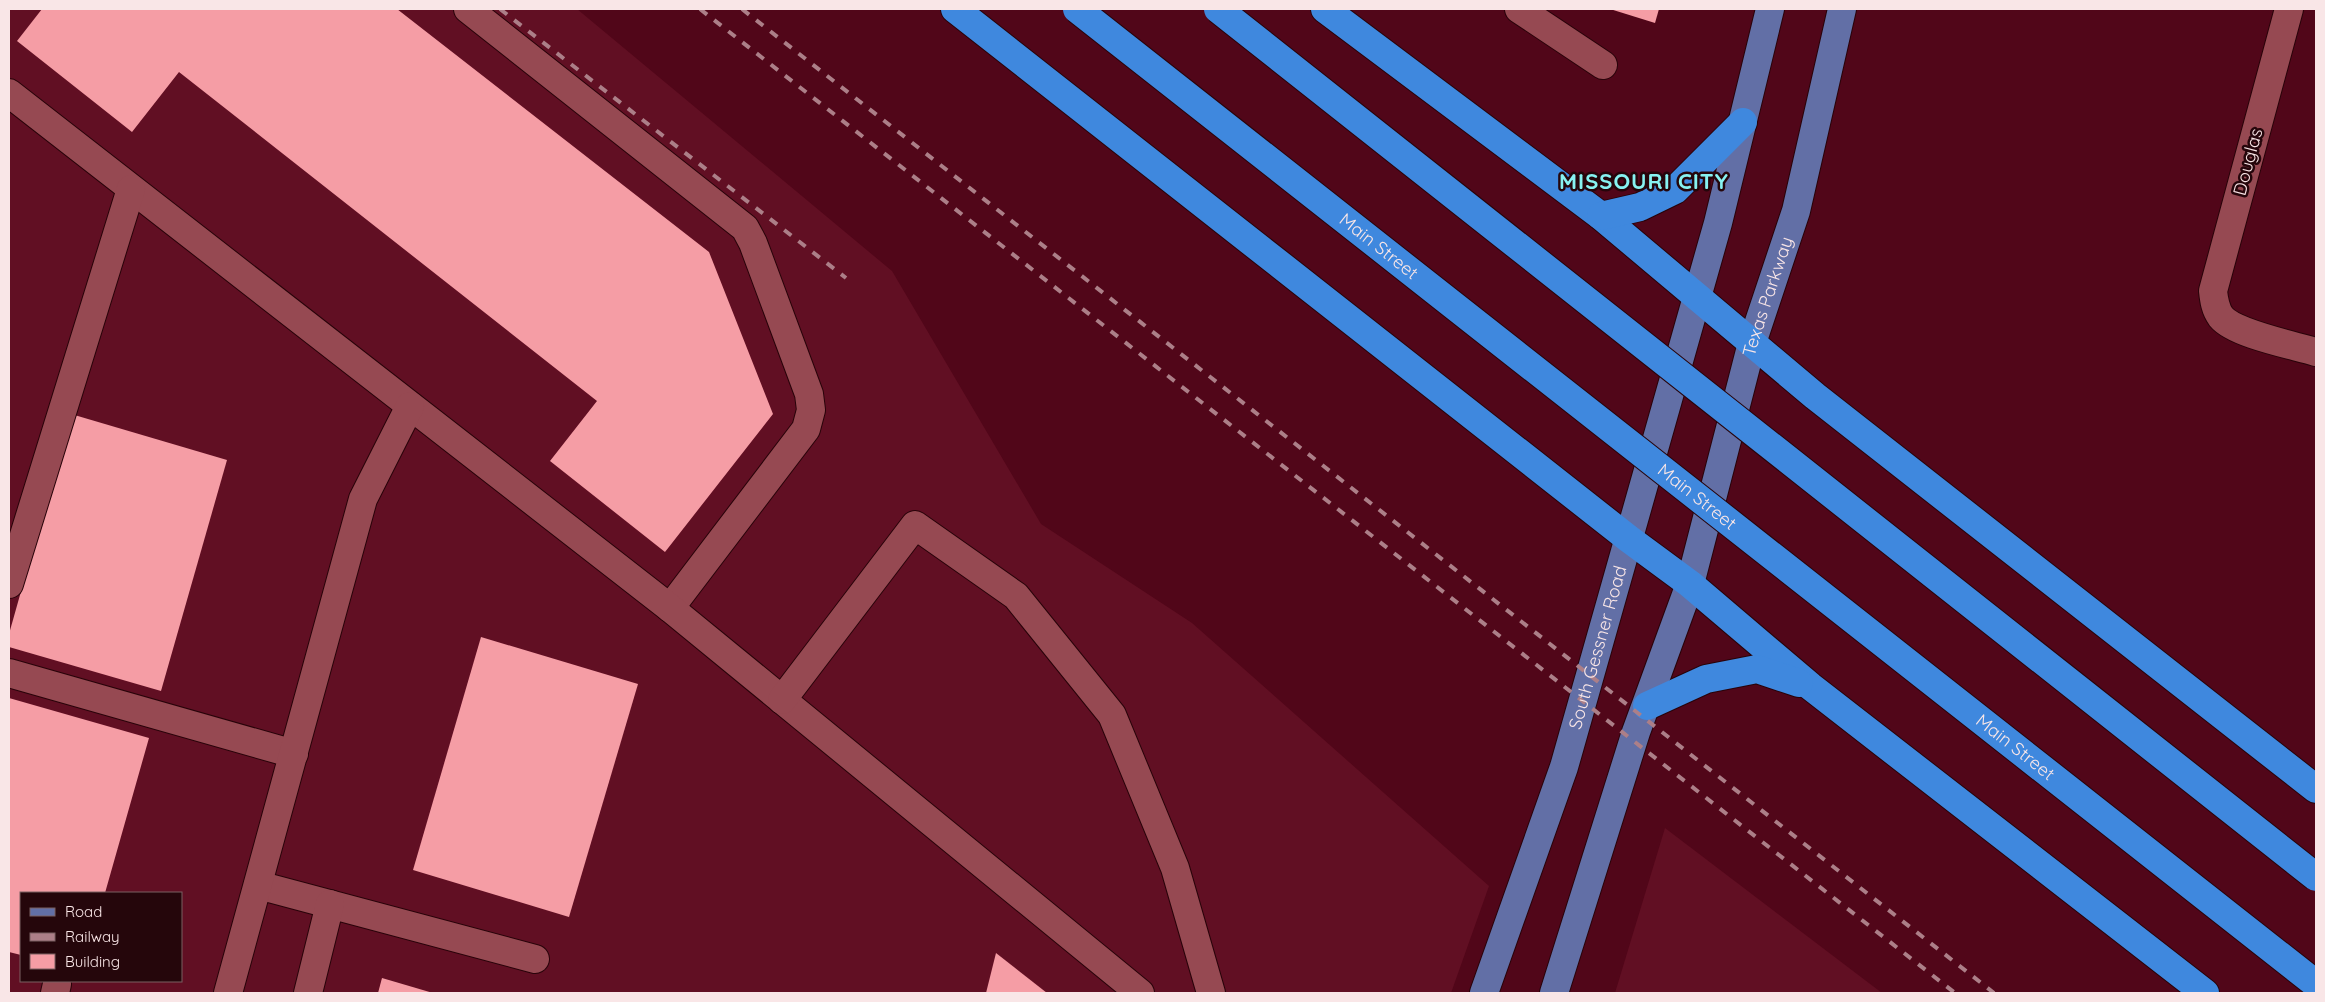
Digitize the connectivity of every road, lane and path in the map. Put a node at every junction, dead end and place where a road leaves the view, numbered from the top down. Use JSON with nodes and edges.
{"nodes":[{"id":1,"x":468,"y":9,"type":"edge"},
{"id":2,"x":955,"y":9,"type":"edge"},
{"id":3,"x":1077,"y":9,"type":"edge"},
{"id":4,"x":1218,"y":9,"type":"edge"},
{"id":5,"x":1325,"y":9,"type":"edge"},
{"id":6,"x":1519,"y":9,"type":"edge"},
{"id":7,"x":1770,"y":9,"type":"edge"},
{"id":8,"x":1842,"y":9,"type":"edge"},
{"id":9,"x":2289,"y":9,"type":"edge"},
{"id":10,"x":1603,"y":65,"type":"dead end"},
{"id":11,"x":9,"y":94,"type":"edge"},
{"id":12,"x":1743,"y":122,"type":"junction"},
{"id":13,"x":131,"y":188,"type":"junction"},
{"id":14,"x":1601,"y":216,"type":"junction"},
{"id":15,"x":1698,"y":297,"type":"junction"},
{"id":16,"x":1752,"y":343,"type":"junction"},
{"id":17,"x":2316,"y":352,"type":"edge"},
{"id":18,"x":410,"y":406,"type":"junction"},
{"id":19,"x":1629,"y":539,"type":"junction"},
{"id":20,"x":9,"y":584,"type":"edge"},
{"id":21,"x":1690,"y":584,"type":"junction"},
{"id":22,"x":670,"y":608,"type":"junction"},
{"id":23,"x":9,"y":673,"type":"edge"},
{"id":24,"x":1810,"y":686,"type":"junction"},
{"id":25,"x":782,"y":700,"type":"junction"},
{"id":26,"x":1647,"y":706,"type":"junction"},
{"id":27,"x":294,"y":754,"type":"junction"},
{"id":28,"x":2316,"y":789,"type":"edge"},
{"id":29,"x":2316,"y":877,"type":"edge"},
{"id":30,"x":258,"y":885,"type":"junction"},
{"id":31,"x":330,"y":904,"type":"junction"},
{"id":32,"x":535,"y":959,"type":"dead end"},
{"id":33,"x":2316,"y":984,"type":"edge"},
{"id":34,"x":228,"y":993,"type":"edge"},
{"id":35,"x":308,"y":993,"type":"edge"},
{"id":36,"x":1140,"y":993,"type":"edge"},
{"id":37,"x":1211,"y":993,"type":"edge"},
{"id":38,"x":1484,"y":993,"type":"edge"},
{"id":39,"x":1554,"y":993,"type":"edge"},
{"id":40,"x":2205,"y":993,"type":"edge"}],
"edges":[{"from":1,"to":22,"type":"street"},
{"from":2,"to":19,"type":"highway"},
{"from":3,"to":33,"type":"highway","name":"Main Street","bridge":true},
{"from":4,"to":29,"type":"highway","bridge":true},
{"from":5,"to":14,"type":"highway"},
{"from":6,"to":10,"type":"street"},
{"from":7,"to":12,"type":"main road"},
{"from":8,"to":16,"type":"main road","name":"Texas Parkway"},
{"from":9,"to":17,"type":"street","name":"Douglas"},
{"from":11,"to":13,"type":"street"},
{"from":12,"to":14,"type":"highway"},
{"from":12,"to":15,"type":"main road"},
{"from":13,"to":18,"type":"street"},
{"from":13,"to":20,"type":"street"},
{"from":14,"to":15,"type":"highway"},
{"from":15,"to":16,"type":"highway"},
{"from":15,"to":19,"type":"main road","name":"South Gessner Road"},
{"from":16,"to":21,"type":"main road","name":"Texas Parkway"},
{"from":16,"to":28,"type":"highway"},
{"from":18,"to":22,"type":"street"},
{"from":18,"to":27,"type":"street"},
{"from":19,"to":21,"type":"highway"},
{"from":19,"to":38,"type":"main road","name":"South Gessner Road"},
{"from":21,"to":24,"type":"highway"},
{"from":21,"to":26,"type":"main road"},
{"from":22,"to":25,"type":"street"},
{"from":23,"to":27,"type":"street"},
{"from":24,"to":26,"type":"highway"},
{"from":24,"to":40,"type":"highway"},
{"from":25,"to":36,"type":"street"},
{"from":25,"to":37,"type":"street"},
{"from":26,"to":39,"type":"main road"},
{"from":27,"to":30,"type":"street"},
{"from":30,"to":31,"type":"street"},
{"from":30,"to":34,"type":"street"},
{"from":31,"to":32,"type":"street"},
{"from":31,"to":35,"type":"street"}]}
